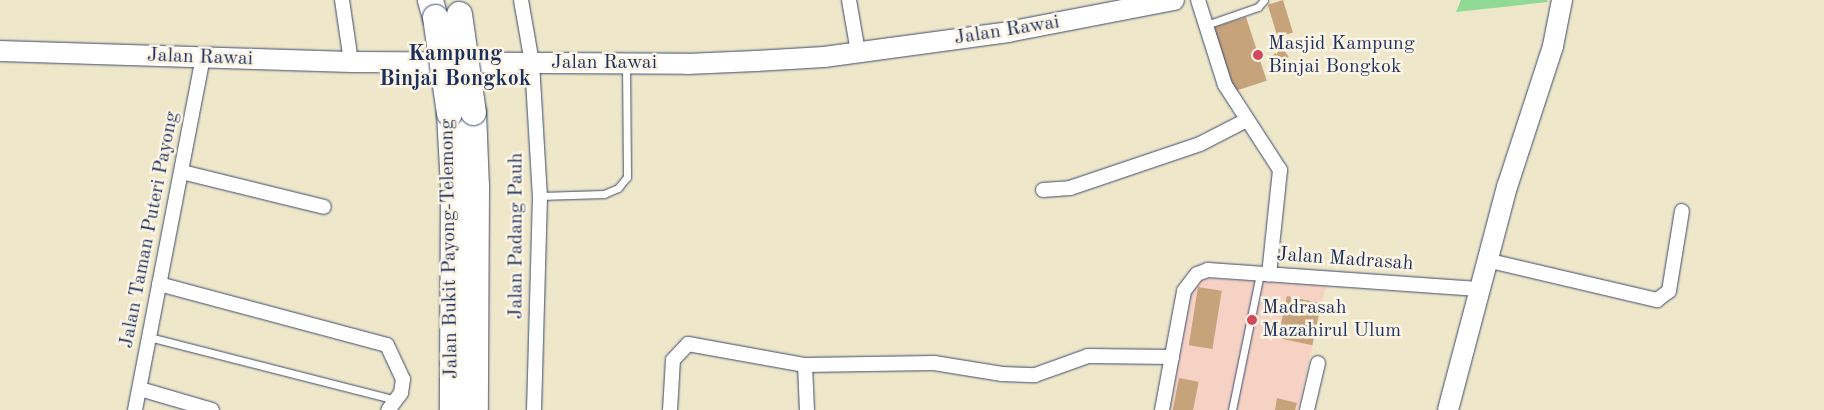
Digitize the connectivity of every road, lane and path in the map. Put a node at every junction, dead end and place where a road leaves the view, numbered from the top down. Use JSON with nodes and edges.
{"nodes":[{"id":1,"x":342,"y":0,"type":"edge"},
{"id":2,"x":521,"y":0,"type":"edge"},
{"id":3,"x":849,"y":0,"type":"edge"},
{"id":4,"x":1174,"y":0,"type":"edge"},
{"id":5,"x":1198,"y":0,"type":"edge"},
{"id":6,"x":1264,"y":0,"type":"edge"},
{"id":7,"x":1562,"y":0,"type":"edge"},
{"id":8,"x":445,"y":8,"type":"edge"},
{"id":9,"x":1099,"y":8,"type":"edge"},
{"id":10,"x":1206,"y":25,"type":"junction"},
{"id":11,"x":0,"y":51,"type":"edge"},
{"id":12,"x":858,"y":52,"type":"junction"},
{"id":13,"x":203,"y":58,"type":"junction"},
{"id":14,"x":351,"y":62,"type":"junction"},
{"id":15,"x":532,"y":63,"type":"junction"},
{"id":16,"x":626,"y":64,"type":"junction"},
{"id":17,"x":461,"y":113,"type":"junction"},
{"id":18,"x":1247,"y":120,"type":"junction"},
{"id":19,"x":182,"y":172,"type":"junction"},
{"id":20,"x":1043,"y":190,"type":"dead end"},
{"id":21,"x":540,"y":196,"type":"junction"},
{"id":22,"x":324,"y":207,"type":"dead end"},
{"id":23,"x":1682,"y":211,"type":"dead end"},
{"id":24,"x":1486,"y":260,"type":"junction"},
{"id":25,"x":1265,"y":274,"type":"junction"},
{"id":26,"x":160,"y":284,"type":"junction"},
{"id":27,"x":1478,"y":289,"type":"junction"},
{"id":28,"x":150,"y":337,"type":"junction"},
{"id":29,"x":1172,"y":357,"type":"junction"},
{"id":30,"x":1318,"y":363,"type":"dead end"},
{"id":31,"x":805,"y":365,"type":"junction"},
{"id":32,"x":140,"y":389,"type":"junction"},
{"id":33,"x":393,"y":405,"type":"edge"},
{"id":34,"x":135,"y":410,"type":"edge"},
{"id":35,"x":212,"y":410,"type":"edge"},
{"id":36,"x":452,"y":410,"type":"edge"},
{"id":37,"x":476,"y":410,"type":"edge"},
{"id":38,"x":534,"y":410,"type":"edge"},
{"id":39,"x":670,"y":410,"type":"edge"},
{"id":40,"x":807,"y":410,"type":"edge"},
{"id":41,"x":1162,"y":410,"type":"edge"},
{"id":42,"x":1232,"y":410,"type":"edge"},
{"id":43,"x":1307,"y":410,"type":"edge"},
{"id":44,"x":1448,"y":410,"type":"edge"}],
"edges":[{"from":1,"to":14,"type":"street"},
{"from":2,"to":15,"type":"street","name":"Jalan Padang Pauh"},
{"from":3,"to":12,"type":"street"},
{"from":4,"to":9,"type":"main road","name":"Jalan Rawai"},
{"from":5,"to":10,"type":"street"},
{"from":6,"to":10,"type":"lane"},
{"from":7,"to":24,"type":"main road"},
{"from":8,"to":17,"type":"highway","name":"Jalan Bukit Payong-Telemong","bridge":true},
{"from":9,"to":12,"type":"main road","name":"Jalan Rawai"},
{"from":10,"to":18,"type":"street"},
{"from":11,"to":13,"type":"main road","name":"Jalan Rawai"},
{"from":12,"to":16,"type":"main road","name":"Jalan Rawai"},
{"from":13,"to":14,"type":"main road","name":"Jalan Rawai"},
{"from":13,"to":19,"type":"street","name":"Jalan Taman Puteri Payong"},
{"from":14,"to":15,"type":"main road","name":"Jalan Rawai"},
{"from":15,"to":16,"type":"main road","name":"Jalan Rawai"},
{"from":15,"to":21,"type":"street","name":"Jalan Padang Pauh"},
{"from":16,"to":21,"type":"lane"},
{"from":17,"to":36,"type":"highway","name":"Jalan Bukit Payong-Telemong"},
{"from":17,"to":37,"type":"highway","name":"Jalan Bukit Payong-Telemong"},
{"from":18,"to":20,"type":"street"},
{"from":18,"to":25,"type":"street"},
{"from":19,"to":22,"type":"street"},
{"from":19,"to":26,"type":"street","name":"Jalan Taman Puteri Payong"},
{"from":21,"to":38,"type":"street","name":"Jalan Padang Pauh"},
{"from":23,"to":24,"type":"street"},
{"from":24,"to":27,"type":"main road"},
{"from":25,"to":27,"type":"street","name":"Jalan Madrasah"},
{"from":25,"to":29,"type":"street","name":"Jalan Madrasah"},
{"from":25,"to":42,"type":"lane"},
{"from":26,"to":28,"type":"street","name":"Jalan Taman Puteri Payong"},
{"from":26,"to":33,"type":"street"},
{"from":27,"to":44,"type":"main road"},
{"from":28,"to":32,"type":"street","name":"Jalan Taman Puteri Payong"},
{"from":28,"to":33,"type":"lane"},
{"from":29,"to":31,"type":"street"},
{"from":29,"to":41,"type":"street"},
{"from":30,"to":43,"type":"street"},
{"from":31,"to":39,"type":"street"},
{"from":31,"to":40,"type":"street"},
{"from":32,"to":34,"type":"street","name":"Jalan Taman Puteri Payong"},
{"from":32,"to":35,"type":"street"}]}
